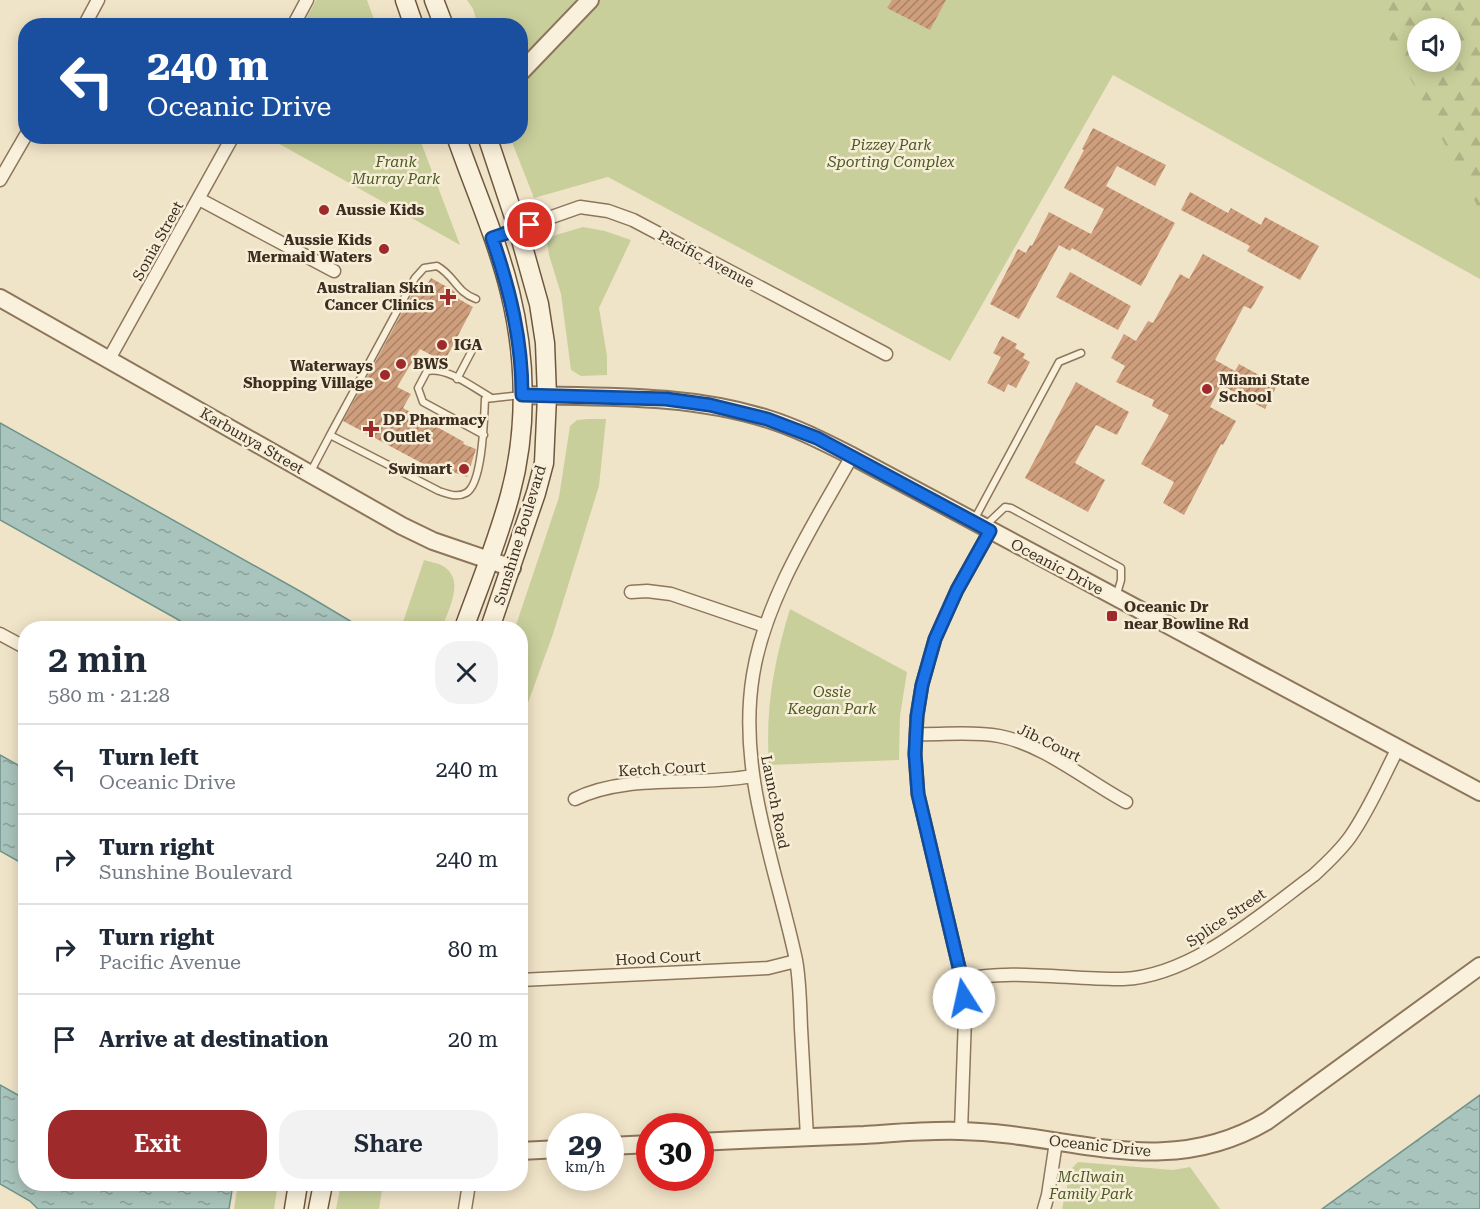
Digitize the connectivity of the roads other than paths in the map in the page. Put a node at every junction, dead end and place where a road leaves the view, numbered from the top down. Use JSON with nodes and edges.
{"nodes":[{"id":1,"x":98,"y":0,"type":"edge"},
{"id":2,"x":307,"y":0,"type":"edge"},
{"id":3,"x":405,"y":0,"type":"edge"},
{"id":4,"x":434,"y":0,"type":"edge"},
{"id":5,"x":590,"y":0,"type":"edge"},
{"id":6,"x":88,"y":18,"type":"edge"},
{"id":7,"x":297,"y":18,"type":"edge"},
{"id":8,"x":411,"y":18,"type":"edge"},
{"id":9,"x":441,"y":18,"type":"edge"},
{"id":10,"x":528,"y":65,"type":"edge"},
{"id":11,"x":21,"y":144,"type":"edge"},
{"id":12,"x":229,"y":144,"type":"edge"},
{"id":13,"x":459,"y":144,"type":"edge"},
{"id":14,"x":490,"y":144,"type":"edge"},
{"id":15,"x":0,"y":180,"type":"edge"},
{"id":16,"x":198,"y":199,"type":"junction"},
{"id":17,"x":518,"y":229,"type":"junction"},
{"id":18,"x":492,"y":238,"type":"junction"},
{"id":19,"x":333,"y":271,"type":"dead end"},
{"id":20,"x":0,"y":298,"type":"edge"},
{"id":21,"x":476,"y":299,"type":"dead end"},
{"id":22,"x":477,"y":340,"type":"dead end"},
{"id":23,"x":1081,"y":353,"type":"dead end"},
{"id":24,"x":886,"y":354,"type":"dead end"},
{"id":25,"x":109,"y":359,"type":"junction"},
{"id":26,"x":457,"y":379,"type":"junction"},
{"id":27,"x":522,"y":395,"type":"junction"},
{"id":28,"x":548,"y":396,"type":"junction"},
{"id":29,"x":487,"y":398,"type":"junction"},
{"id":30,"x":330,"y":435,"type":"junction"},
{"id":31,"x":484,"y":435,"type":"junction"},
{"id":32,"x":852,"y":456,"type":"junction"},
{"id":33,"x":310,"y":474,"type":"junction"},
{"id":34,"x":982,"y":527,"type":"junction"},
{"id":35,"x":488,"y":561,"type":"junction"},
{"id":36,"x":512,"y":568,"type":"junction"},
{"id":37,"x":631,"y":592,"type":"dead end"},
{"id":38,"x":1115,"y":598,"type":"junction"},
{"id":39,"x":467,"y":621,"type":"edge"},
{"id":40,"x":493,"y":621,"type":"edge"},
{"id":41,"x":765,"y":626,"type":"junction"},
{"id":42,"x":0,"y":634,"type":"edge"},
{"id":43,"x":18,"y":644,"type":"edge"},
{"id":44,"x":916,"y":734,"type":"junction"},
{"id":45,"x":1397,"y":750,"type":"junction"},
{"id":46,"x":752,"y":776,"type":"junction"},
{"id":47,"x":1473,"y":789,"type":"edge"},
{"id":48,"x":1480,"y":798,"type":"edge"},
{"id":49,"x":575,"y":799,"type":"dead end"},
{"id":50,"x":1126,"y":802,"type":"dead end"},
{"id":51,"x":796,"y":961,"type":"junction"},
{"id":52,"x":1480,"y":966,"type":"edge"},
{"id":53,"x":528,"y":980,"type":"edge"},
{"id":54,"x":962,"y":980,"type":"junction"},
{"id":55,"x":961,"y":1131,"type":"junction"},
{"id":56,"x":807,"y":1137,"type":"junction"},
{"id":57,"x":714,"y":1141,"type":"edge"},
{"id":58,"x":1056,"y":1142,"type":"junction"},
{"id":59,"x":546,"y":1150,"type":"edge"},
{"id":60,"x":528,"y":1151,"type":"edge"},
{"id":61,"x":297,"y":1191,"type":"edge"},
{"id":62,"x":321,"y":1191,"type":"edge"},
{"id":63,"x":468,"y":1191,"type":"edge"},
{"id":64,"x":294,"y":1209,"type":"edge"},
{"id":65,"x":318,"y":1209,"type":"edge"},
{"id":66,"x":465,"y":1209,"type":"edge"},
{"id":67,"x":1044,"y":1209,"type":"edge"}],
"edges":[{"from":1,"to":6,"type":"street"},
{"from":2,"to":7,"type":"street"},
{"from":3,"to":8,"type":"main road"},
{"from":4,"to":9,"type":"main road"},
{"from":5,"to":10,"type":"street"},
{"from":11,"to":15,"type":"street"},
{"from":12,"to":16,"type":"street","name":"Sonia Street"},
{"from":13,"to":18,"type":"main road"},
{"from":14,"to":17,"type":"main road"},
{"from":16,"to":19,"type":"street"},
{"from":16,"to":25,"type":"street","name":"Sonia Street"},
{"from":17,"to":18,"type":"street","name":"Pacific Avenue"},
{"from":17,"to":24,"type":"street","name":"Pacific Avenue"},
{"from":17,"to":28,"type":"main road","name":"Sunshine Boulevard"},
{"from":18,"to":27,"type":"main road","name":"Sunshine Boulevard"},
{"from":20,"to":25,"type":"street","name":"Karbunya Street"},
{"from":21,"to":30,"type":"lane"},
{"from":22,"to":26,"type":"lane"},
{"from":23,"to":34,"type":"lane"},
{"from":25,"to":33,"type":"street","name":"Karbunya Street"},
{"from":26,"to":29,"type":"lane"},
{"from":26,"to":31,"type":"lane"},
{"from":27,"to":28,"type":"street","name":"Oceanic Drive"},
{"from":27,"to":29,"type":"lane"},
{"from":27,"to":35,"type":"main road","name":"Sunshine Boulevard"},
{"from":28,"to":32,"type":"street","name":"Oceanic Drive"},
{"from":28,"to":36,"type":"main road","name":"Sunshine Boulevard"},
{"from":29,"to":31,"type":"lane"},
{"from":30,"to":31,"type":"lane"},
{"from":30,"to":33,"type":"lane"},
{"from":32,"to":34,"type":"street","name":"Oceanic Drive"},
{"from":32,"to":41,"type":"street","name":"Launch Road"},
{"from":33,"to":35,"type":"street","name":"Karbunya Street"},
{"from":34,"to":38,"type":"street","name":"Oceanic Drive"},
{"from":34,"to":38,"type":"lane"},
{"from":34,"to":44,"type":"street"},
{"from":35,"to":36,"type":"street","name":"Karbunya Street"},
{"from":35,"to":39,"type":"main road","name":"Sunshine Boulevard"},
{"from":36,"to":40,"type":"main road","name":"Sunshine Boulevard"},
{"from":37,"to":41,"type":"street"},
{"from":38,"to":45,"type":"street","name":"Oceanic Drive"},
{"from":41,"to":46,"type":"street","name":"Launch Road"},
{"from":42,"to":43,"type":"street"},
{"from":44,"to":50,"type":"street","name":"Jib Court"},
{"from":44,"to":54,"type":"street"},
{"from":45,"to":47,"type":"street","name":"Oceanic Drive"},
{"from":45,"to":54,"type":"street","name":"Splice Street"},
{"from":46,"to":49,"type":"street","name":"Ketch Court"},
{"from":46,"to":51,"type":"street","name":"Launch Road"},
{"from":47,"to":48,"type":"street","name":"Oceanic Drive"},
{"from":51,"to":53,"type":"street","name":"Hood Court"},
{"from":51,"to":56,"type":"street","name":"Launch Road"},
{"from":52,"to":58,"type":"street","name":"Oceanic Drive"},
{"from":54,"to":55,"type":"street"},
{"from":55,"to":56,"type":"street","name":"Oceanic Drive"},
{"from":55,"to":58,"type":"street","name":"Oceanic Drive"},
{"from":56,"to":57,"type":"street","name":"Oceanic Drive"},
{"from":58,"to":67,"type":"street"},
{"from":59,"to":60,"type":"street"},
{"from":61,"to":64,"type":"main road"},
{"from":62,"to":65,"type":"main road"},
{"from":63,"to":66,"type":"street"}]}
